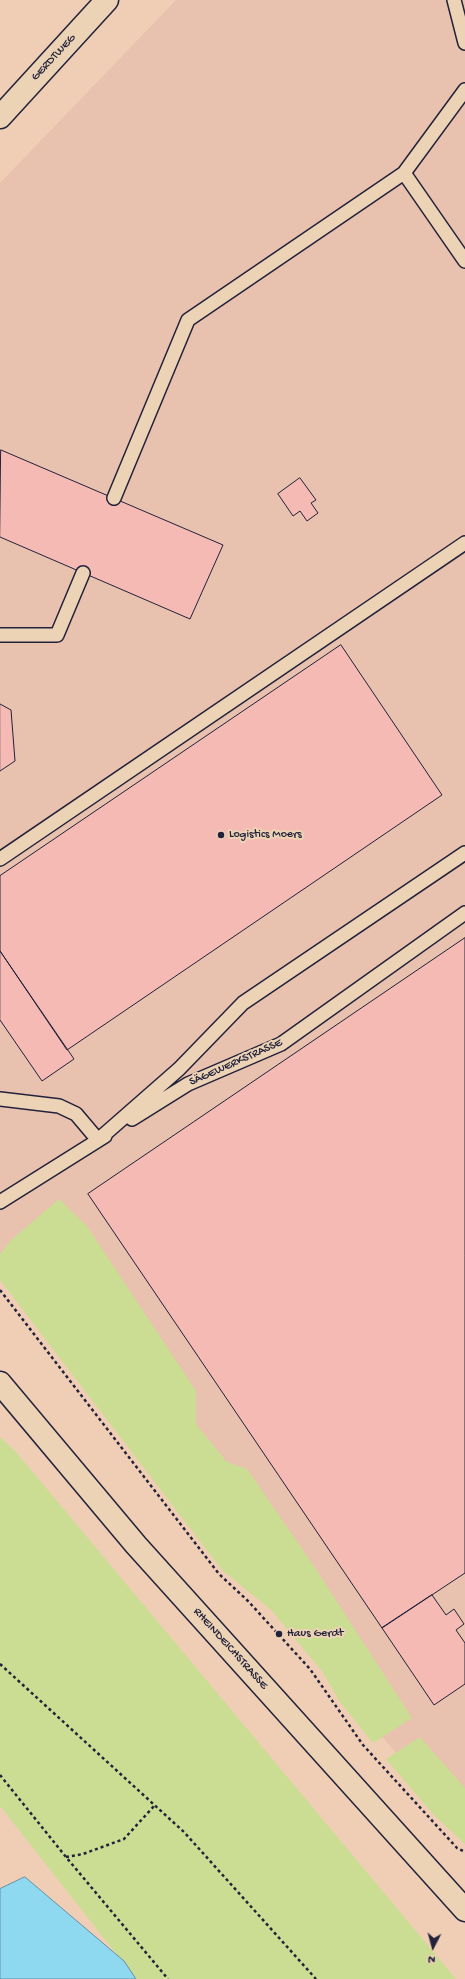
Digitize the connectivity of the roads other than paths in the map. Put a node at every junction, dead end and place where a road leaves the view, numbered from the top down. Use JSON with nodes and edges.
{"nodes":[{"id":1,"x":107,"y":0,"type":"edge"},
{"id":2,"x":454,"y":0,"type":"edge"},
{"id":3,"x":465,"y":43,"type":"edge"},
{"id":4,"x":465,"y":90,"type":"edge"},
{"id":5,"x":0,"y":117,"type":"edge"},
{"id":6,"x":404,"y":173,"type":"junction"},
{"id":7,"x":465,"y":261,"type":"edge"},
{"id":8,"x":114,"y":498,"type":"dead end"},
{"id":9,"x":465,"y":543,"type":"edge"},
{"id":10,"x":83,"y":573,"type":"dead end"},
{"id":11,"x":0,"y":635,"type":"edge"},
{"id":12,"x":465,"y":853,"type":"edge"},
{"id":13,"x":0,"y":859,"type":"edge"},
{"id":14,"x":465,"y":913,"type":"edge"},
{"id":15,"x":0,"y":1099,"type":"edge"},
{"id":16,"x":98,"y":1140,"type":"junction"},
{"id":17,"x":0,"y":1202,"type":"edge"},
{"id":18,"x":0,"y":1383,"type":"edge"},
{"id":19,"x":465,"y":1910,"type":"edge"}],
"edges":[{"from":1,"to":5,"type":"main road","name":"GERDTWEG"},
{"from":2,"to":3,"type":"lane"},
{"from":4,"to":6,"type":"lane"},
{"from":6,"to":7,"type":"lane"},
{"from":6,"to":8,"type":"lane"},
{"from":9,"to":13,"type":"lane"},
{"from":10,"to":11,"type":"lane"},
{"from":12,"to":16,"type":"lane"},
{"from":14,"to":16,"type":"lane","name":"SÄGEWERKSTRASSE"},
{"from":15,"to":16,"type":"lane"},
{"from":16,"to":17,"type":"lane","name":"SÄGEWERKSTRASSE"},
{"from":18,"to":19,"type":"main road","name":"RHEINDEICHSTRASSE"}]}
